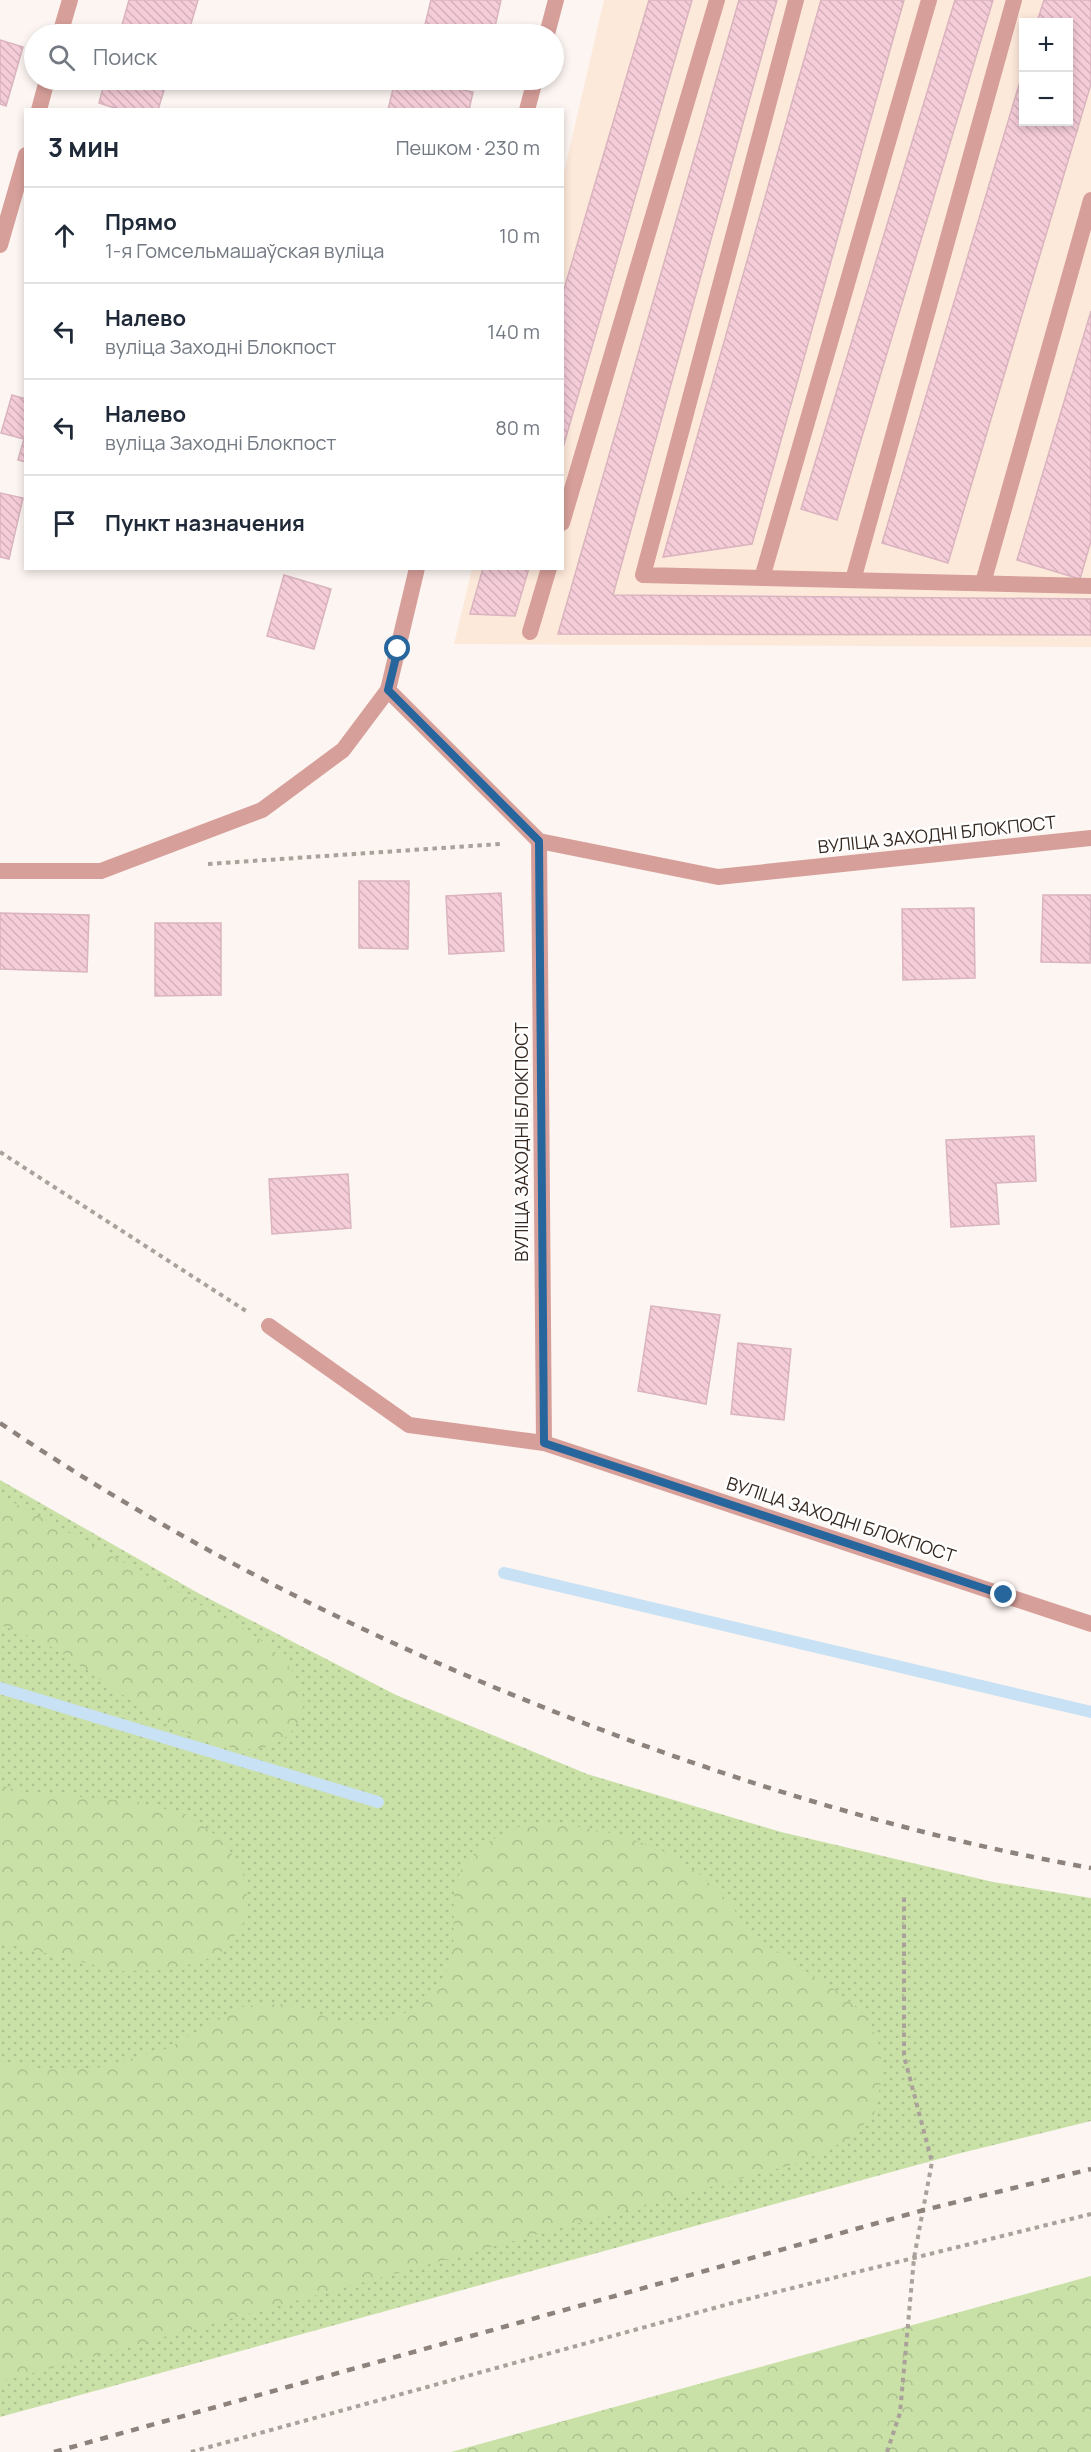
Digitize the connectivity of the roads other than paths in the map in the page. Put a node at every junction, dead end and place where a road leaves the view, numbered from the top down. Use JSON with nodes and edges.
{"nodes":[{"id":1,"x":70,"y":0,"type":"edge"},
{"id":2,"x":556,"y":0,"type":"edge"},
{"id":3,"x":717,"y":0,"type":"edge"},
{"id":4,"x":796,"y":0,"type":"edge"},
{"id":5,"x":928,"y":0,"type":"edge"},
{"id":6,"x":1014,"y":0,"type":"edge"},
{"id":7,"x":63,"y":24,"type":"edge"},
{"id":8,"x":550,"y":24,"type":"edge"},
{"id":9,"x":44,"y":90,"type":"edge"},
{"id":10,"x":532,"y":90,"type":"edge"},
{"id":11,"x":40,"y":108,"type":"edge"},
{"id":12,"x":528,"y":108,"type":"edge"},
{"id":13,"x":24,"y":162,"type":"edge"},
{"id":14,"x":1091,"y":200,"type":"edge"},
{"id":15,"x":0,"y":245,"type":"edge"},
{"id":16,"x":564,"y":516,"type":"edge"},
{"id":17,"x":417,"y":570,"type":"edge"},
{"id":18,"x":548,"y":570,"type":"edge"},
{"id":19,"x":762,"y":578,"type":"junction"},
{"id":20,"x":853,"y":580,"type":"junction"},
{"id":21,"x":983,"y":583,"type":"junction"},
{"id":22,"x":1091,"y":585,"type":"edge"},
{"id":23,"x":530,"y":632,"type":"dead end"},
{"id":24,"x":388,"y":690,"type":"junction"},
{"id":25,"x":1091,"y":838,"type":"edge"},
{"id":26,"x":539,"y":841,"type":"junction"},
{"id":27,"x":0,"y":871,"type":"edge"},
{"id":28,"x":269,"y":1326,"type":"road end"},
{"id":29,"x":544,"y":1443,"type":"junction"},
{"id":30,"x":1091,"y":1624,"type":"edge"}],
"edges":[{"from":1,"to":7,"type":"street"},
{"from":2,"to":8,"type":"street"},
{"from":3,"to":16,"type":"street"},
{"from":4,"to":19,"type":"street"},
{"from":5,"to":19,"type":"street"},
{"from":6,"to":20,"type":"street"},
{"from":9,"to":11,"type":"street"},
{"from":10,"to":12,"type":"street"},
{"from":13,"to":15,"type":"street"},
{"from":14,"to":21,"type":"street"},
{"from":17,"to":24,"type":"street"},
{"from":18,"to":23,"type":"street"},
{"from":19,"to":20,"type":"street"},
{"from":20,"to":21,"type":"street"},
{"from":21,"to":22,"type":"street"},
{"from":24,"to":26,"type":"street"},
{"from":24,"to":27,"type":"street"},
{"from":25,"to":26,"type":"street","name":"ВУЛІЦА ЗАХОДНІ БЛОКПОСТ"},
{"from":26,"to":29,"type":"street","name":"ВУЛІЦА ЗАХОДНІ БЛОКПОСТ"},
{"from":28,"to":29,"type":"street","name":"ВУЛІЦА ЗАХОДНІ БЛОКПОСТ"},
{"from":29,"to":30,"type":"street","name":"ВУЛІЦА ЗАХОДНІ БЛОКПОСТ"}]}
